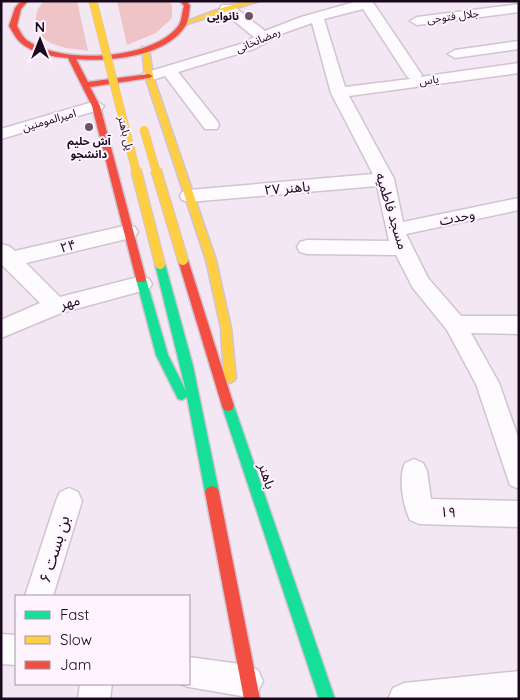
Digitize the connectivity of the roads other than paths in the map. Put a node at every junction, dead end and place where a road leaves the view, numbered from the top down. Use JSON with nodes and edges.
{"nodes":[{"id":1,"x":93,"y":1,"type":"edge"},
{"id":2,"x":183,"y":1,"type":"edge"},
{"id":3,"x":256,"y":1,"type":"edge"},
{"id":4,"x":365,"y":2,"type":"edge"},
{"id":5,"x":22,"y":4,"type":"edge"},
{"id":6,"x":234,"y":4,"type":"edge"},
{"id":7,"x":519,"y":8,"type":"edge"},
{"id":8,"x":1,"y":15,"type":"edge"},
{"id":9,"x":317,"y":17,"type":"junction"},
{"id":10,"x":417,"y":21,"type":"dead end"},
{"id":11,"x":182,"y":24,"type":"junction"},
{"id":12,"x":263,"y":37,"type":"junction"},
{"id":13,"x":25,"y":43,"type":"junction"},
{"id":14,"x":118,"y":43,"type":"dead end"},
{"id":15,"x":9,"y":44,"type":"dead end"},
{"id":16,"x":519,"y":46,"type":"edge"},
{"id":17,"x":145,"y":49,"type":"junction"},
{"id":18,"x":455,"y":54,"type":"dead end"},
{"id":19,"x":72,"y":58,"type":"junction"},
{"id":20,"x":519,"y":68,"type":"edge"},
{"id":21,"x":169,"y":71,"type":"junction"},
{"id":22,"x":414,"y":75,"type":"dead end"},
{"id":23,"x":149,"y":76,"type":"junction"},
{"id":24,"x":86,"y":85,"type":"junction"},
{"id":25,"x":132,"y":90,"type":"dead end"},
{"id":26,"x":339,"y":94,"type":"junction"},
{"id":27,"x":96,"y":106,"type":"junction"},
{"id":28,"x":141,"y":118,"type":"dead end"},
{"id":29,"x":211,"y":124,"type":"dead end"},
{"id":30,"x":1,"y":134,"type":"edge"},
{"id":31,"x":385,"y":179,"type":"junction"},
{"id":32,"x":189,"y":196,"type":"junction"},
{"id":33,"x":519,"y":204,"type":"edge"},
{"id":34,"x":128,"y":232,"type":"junction"},
{"id":35,"x":399,"y":239,"type":"junction"},
{"id":36,"x":307,"y":247,"type":"dead end"},
{"id":37,"x":5,"y":255,"type":"edge"},
{"id":38,"x":183,"y":260,"type":"joint"},
{"id":39,"x":142,"y":284,"type":"junction"},
{"id":40,"x":56,"y":306,"type":"junction"},
{"id":41,"x":455,"y":324,"type":"junction"},
{"id":42,"x":519,"y":325,"type":"edge"},
{"id":43,"x":1,"y":329,"type":"edge"},
{"id":44,"x":233,"y":419,"type":"junction"},
{"id":45,"x":201,"y":433,"type":"junction"},
{"id":46,"x":513,"y":444,"type":"edge"},
{"id":47,"x":414,"y":471,"type":"dead end"},
{"id":48,"x":519,"y":477,"type":"edge"},
{"id":49,"x":68,"y":501,"type":"dead end"},
{"id":50,"x":519,"y":514,"type":"edge"},
{"id":51,"x":40,"y":595,"type":"edge"},
{"id":52,"x":1,"y":649,"type":"edge"},
{"id":53,"x":15,"y":650,"type":"edge"},
{"id":54,"x":190,"y":672,"type":"edge"},
{"id":55,"x":96,"y":685,"type":"edge"},
{"id":56,"x":519,"y":687,"type":"edge"},
{"id":57,"x":249,"y":690,"type":"edge"},
{"id":58,"x":94,"y":699,"type":"edge"},
{"id":59,"x":327,"y":699,"type":"edge"},
{"id":60,"x":404,"y":699,"type":"edge"}],
"edges":[{"from":1,"to":45,"type":"main road","name":"پل باهنر","bridge":true},
{"from":2,"to":11,"type":"main road"},
{"from":3,"to":6,"type":"main road"},
{"from":4,"to":9,"type":"street","name":"رمضانخانی"},
{"from":4,"to":22,"type":"street"},
{"from":5,"to":8,"type":"main road"},
{"from":5,"to":13,"type":"main road"},
{"from":6,"to":11,"type":"main road"},
{"from":6,"to":12,"type":"street"},
{"from":7,"to":10,"type":"street","name":"جلال فتوحی"},
{"from":9,"to":12,"type":"street","name":"رمضانخانی"},
{"from":9,"to":26,"type":"street","name":"مسجد فاطمیه"},
{"from":11,"to":17,"type":"main road"},
{"from":12,"to":21,"type":"street","name":"رمضانخانی"},
{"from":13,"to":15,"type":"main road"},
{"from":13,"to":19,"type":"main road"},
{"from":14,"to":25,"type":"main road"},
{"from":16,"to":18,"type":"street"},
{"from":17,"to":19,"type":"main road"},
{"from":17,"to":23,"type":"main road"},
{"from":19,"to":24,"type":"main road"},
{"from":20,"to":26,"type":"street","name":"یاس"},
{"from":21,"to":23,"type":"street","name":"رمضانخانی"},
{"from":21,"to":29,"type":"street"},
{"from":23,"to":24,"type":"main road"},
{"from":23,"to":32,"type":"main road"},
{"from":24,"to":27,"type":"main road"},
{"from":26,"to":31,"type":"street","name":"مسجد فاطمیه"},
{"from":27,"to":30,"type":"street","name":"امیرالمومنین"},
{"from":27,"to":34,"type":"main road"},
{"from":28,"to":38,"type":"main road","name":"پل باهنر","bridge":true},
{"from":31,"to":32,"type":"street","name":"باهنر ۲۷"},
{"from":31,"to":35,"type":"street","name":"مسجد فاطمیه"},
{"from":32,"to":44,"type":"main road"},
{"from":33,"to":35,"type":"street","name":"وحدت"},
{"from":34,"to":37,"type":"street","name":"۲۴"},
{"from":34,"to":39,"type":"main road"},
{"from":35,"to":36,"type":"street","name":"وحدت"},
{"from":35,"to":41,"type":"street","name":"مسجد فاطمیه"},
{"from":37,"to":40,"type":"street"},
{"from":38,"to":44,"type":"main road","name":"باهنر"},
{"from":39,"to":40,"type":"street","name":"مهر"},
{"from":39,"to":45,"type":"main road"},
{"from":40,"to":43,"type":"street","name":"مهر"},
{"from":41,"to":42,"type":"street"},
{"from":41,"to":46,"type":"street","name":"مسجد فاطمیه"},
{"from":44,"to":59,"type":"main road","name":"باهنر"},
{"from":45,"to":57,"type":"main road"},
{"from":46,"to":48,"type":"street","name":"مسجد فاطمیه"},
{"from":47,"to":50,"type":"street","name":"۱۹"},
{"from":49,"to":51,"type":"street","name":"بن بست ۶"},
{"from":52,"to":53,"type":"street"},
{"from":54,"to":57,"type":"street"},
{"from":55,"to":58,"type":"street"},
{"from":56,"to":60,"type":"street"}]}
